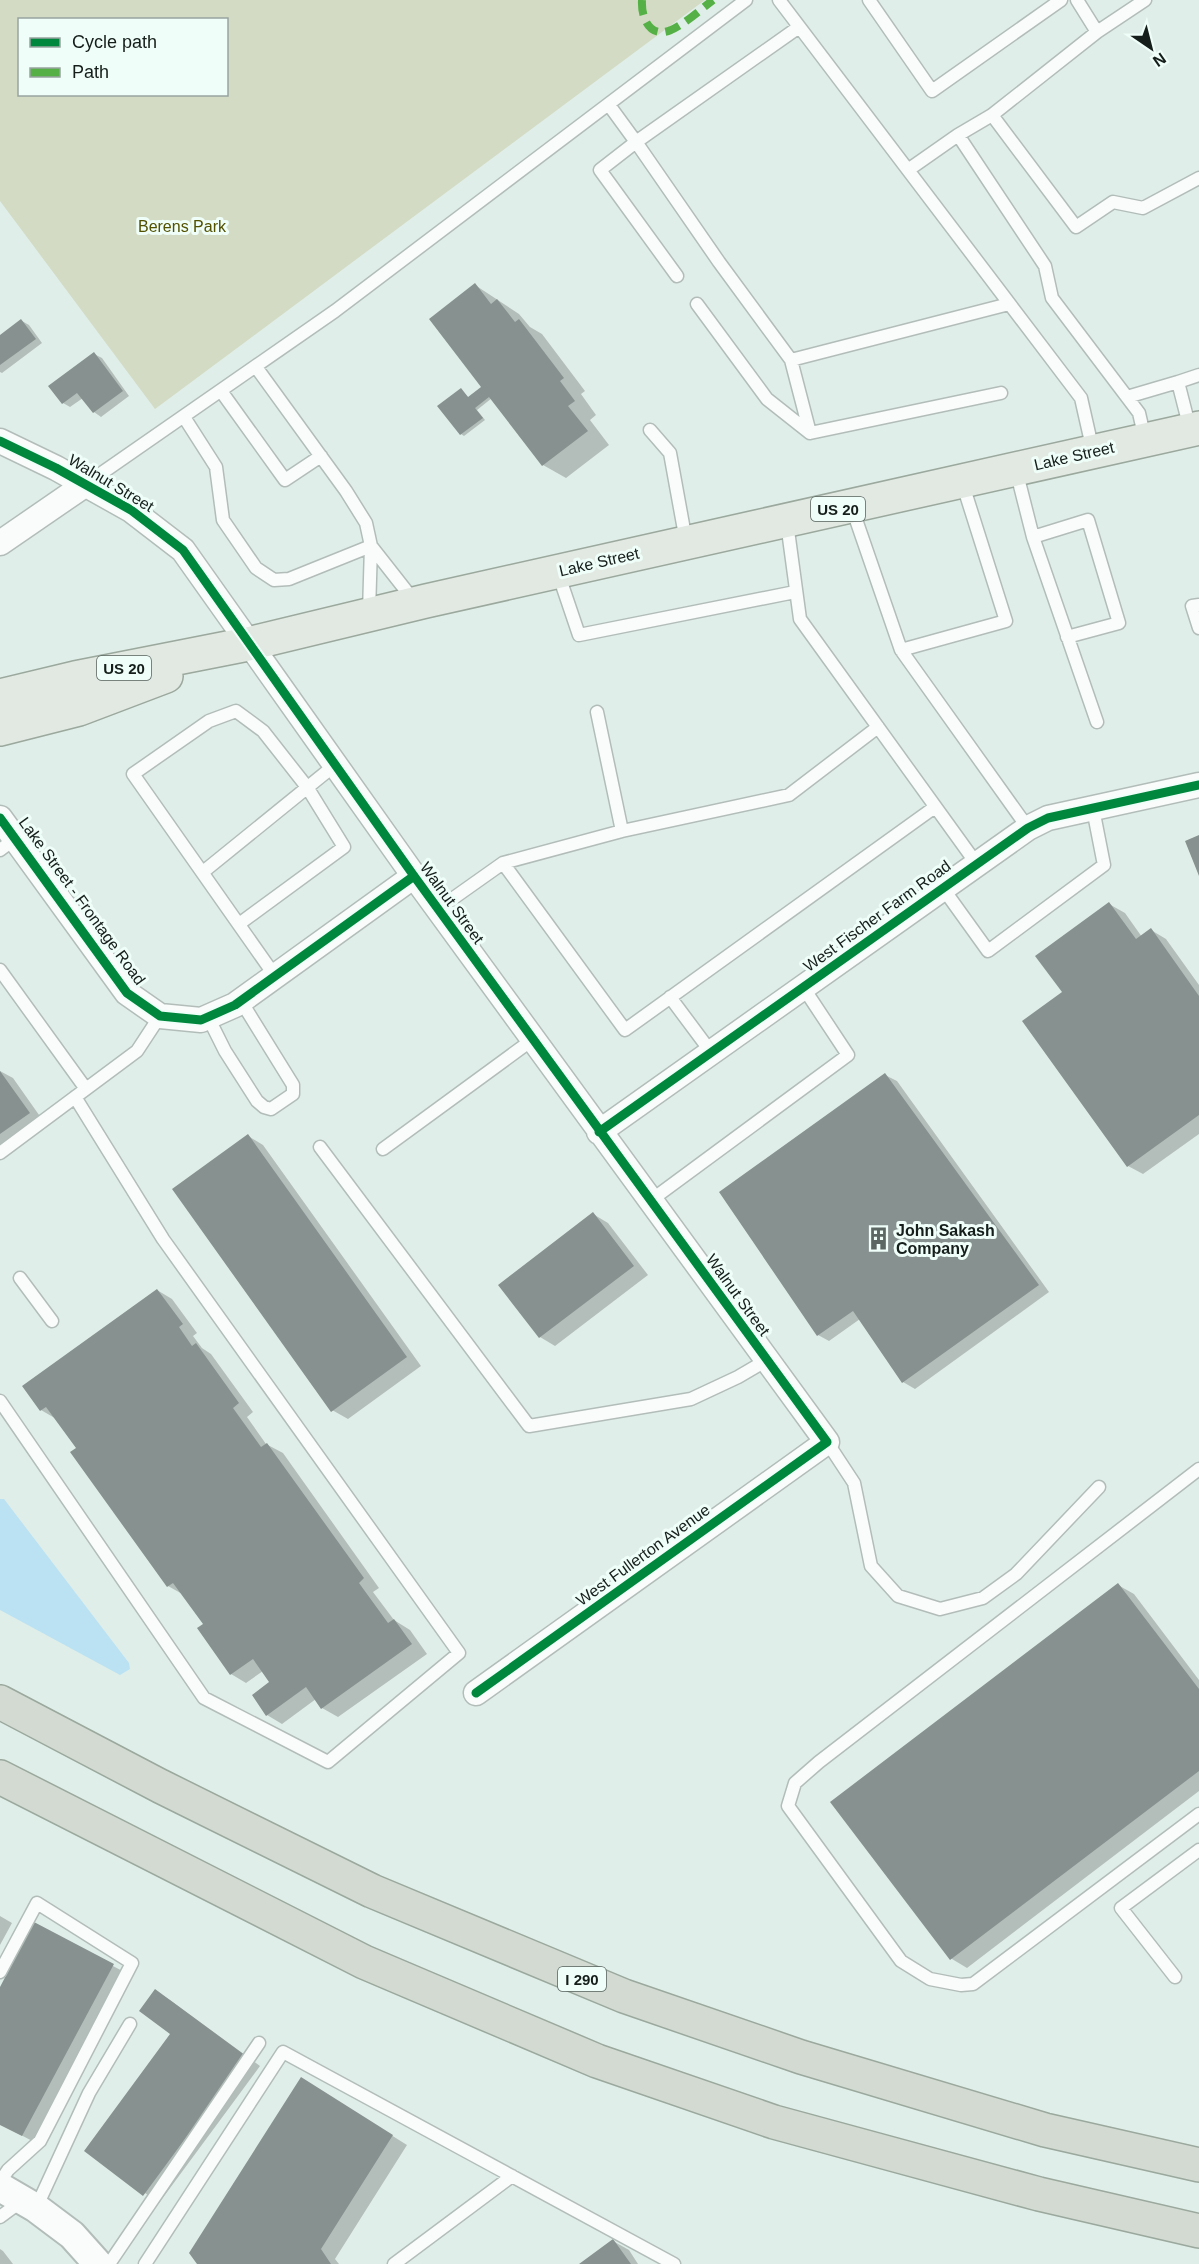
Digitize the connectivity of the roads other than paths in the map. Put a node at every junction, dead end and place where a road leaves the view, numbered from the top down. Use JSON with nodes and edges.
{"nodes":[{"id":1,"x":746,"y":0,"type":"edge"},
{"id":2,"x":779,"y":0,"type":"edge"},
{"id":3,"x":869,"y":0,"type":"edge"},
{"id":4,"x":1061,"y":0,"type":"edge"},
{"id":5,"x":1077,"y":0,"type":"edge"},
{"id":6,"x":1145,"y":0,"type":"edge"},
{"id":7,"x":799,"y":27,"type":"junction"},
{"id":8,"x":1097,"y":32,"type":"junction"},
{"id":9,"x":609,"y":105,"type":"junction"},
{"id":10,"x":992,"y":115,"type":"junction"},
{"id":11,"x":958,"y":135,"type":"junction"},
{"id":12,"x":636,"y":142,"type":"junction"},
{"id":13,"x":908,"y":170,"type":"junction"},
{"id":14,"x":1199,"y":178,"type":"edge"},
{"id":15,"x":677,"y":276,"type":"dead end"},
{"id":16,"x":698,"y":304,"type":"dead end"},
{"id":17,"x":1009,"y":304,"type":"junction"},
{"id":18,"x":791,"y":360,"type":"junction"},
{"id":19,"x":256,"y":367,"type":"junction"},
{"id":20,"x":1199,"y":375,"type":"edge"},
{"id":21,"x":1178,"y":382,"type":"junction"},
{"id":22,"x":220,"y":391,"type":"junction"},
{"id":23,"x":1001,"y":393,"type":"dead end"},
{"id":24,"x":1127,"y":398,"type":"junction"},
{"id":25,"x":184,"y":417,"type":"junction"},
{"id":26,"x":1195,"y":429,"type":"edge"},
{"id":27,"x":650,"y":430,"type":"dead end"},
{"id":28,"x":810,"y":434,"type":"junction"},
{"id":29,"x":1145,"y":440,"type":"junction"},
{"id":30,"x":0,"y":441,"type":"edge"},
{"id":31,"x":1093,"y":452,"type":"junction"},
{"id":32,"x":321,"y":456,"type":"junction"},
{"id":33,"x":1016,"y":469,"type":"junction"},
{"id":34,"x":962,"y":481,"type":"junction"},
{"id":35,"x":86,"y":484,"type":"junction"},
{"id":36,"x":851,"y":506,"type":"junction"},
{"id":37,"x":786,"y":520,"type":"junction"},
{"id":38,"x":1033,"y":537,"type":"junction"},
{"id":39,"x":0,"y":543,"type":"edge"},
{"id":40,"x":687,"y":543,"type":"junction"},
{"id":41,"x":371,"y":546,"type":"junction"},
{"id":42,"x":557,"y":572,"type":"junction"},
{"id":43,"x":795,"y":592,"type":"junction"},
{"id":44,"x":416,"y":603,"type":"junction"},
{"id":45,"x":1199,"y":605,"type":"edge"},
{"id":46,"x":369,"y":614,"type":"junction"},
{"id":47,"x":1199,"y":628,"type":"edge"},
{"id":48,"x":1068,"y":637,"type":"junction"},
{"id":49,"x":249,"y":644,"type":"junction"},
{"id":50,"x":901,"y":650,"type":"junction"},
{"id":51,"x":0,"y":696,"type":"edge"},
{"id":52,"x":597,"y":712,"type":"dead end"},
{"id":53,"x":1097,"y":722,"type":"dead end"},
{"id":54,"x":878,"y":727,"type":"junction"},
{"id":55,"x":0,"y":729,"type":"edge"},
{"id":56,"x":335,"y":765,"type":"junction"},
{"id":57,"x":1199,"y":785,"type":"edge"},
{"id":58,"x":307,"y":788,"type":"junction"},
{"id":59,"x":935,"y":807,"type":"junction"},
{"id":60,"x":1093,"y":809,"type":"junction"},
{"id":61,"x":0,"y":818,"type":"edge"},
{"id":62,"x":1028,"y":828,"type":"junction"},
{"id":63,"x":622,"y":831,"type":"junction"},
{"id":64,"x":8,"y":844,"type":"edge"},
{"id":65,"x":503,"y":863,"type":"junction"},
{"id":66,"x":976,"y":863,"type":"junction"},
{"id":67,"x":203,"y":872,"type":"junction"},
{"id":68,"x":414,"y":876,"type":"junction"},
{"id":69,"x":942,"y":887,"type":"junction"},
{"id":70,"x":438,"y":909,"type":"junction"},
{"id":71,"x":240,"y":924,"type":"junction"},
{"id":72,"x":0,"y":970,"type":"edge"},
{"id":73,"x":275,"y":976,"type":"junction"},
{"id":74,"x":803,"y":987,"type":"junction"},
{"id":75,"x":670,"y":997,"type":"junction"},
{"id":76,"x":241,"y":1000,"type":"junction"},
{"id":77,"x":160,"y":1016,"type":"junction"},
{"id":78,"x":208,"y":1017,"type":"junction"},
{"id":79,"x":532,"y":1040,"type":"junction"},
{"id":80,"x":711,"y":1053,"type":"junction"},
{"id":81,"x":86,"y":1089,"type":"junction"},
{"id":82,"x":75,"y":1097,"type":"junction"},
{"id":83,"x":599,"y":1132,"type":"junction"},
{"id":84,"x":320,"y":1147,"type":"dead end"},
{"id":85,"x":383,"y":1149,"type":"dead end"},
{"id":86,"x":0,"y":1153,"type":"edge"},
{"id":87,"x":650,"y":1201,"type":"junction"},
{"id":88,"x":20,"y":1278,"type":"dead end"},
{"id":89,"x":52,"y":1321,"type":"dead end"},
{"id":90,"x":766,"y":1360,"type":"junction"},
{"id":91,"x":0,"y":1401,"type":"edge"},
{"id":92,"x":827,"y":1442,"type":"junction"},
{"id":93,"x":1199,"y":1469,"type":"edge"},
{"id":94,"x":1099,"y":1487,"type":"dead end"},
{"id":95,"x":476,"y":1693,"type":"dead end"},
{"id":96,"x":0,"y":1702,"type":"edge"},
{"id":97,"x":0,"y":1777,"type":"edge"},
{"id":98,"x":1199,"y":1815,"type":"edge"},
{"id":99,"x":1199,"y":1850,"type":"edge"},
{"id":100,"x":0,"y":1971,"type":"edge"},
{"id":101,"x":1175,"y":1977,"type":"dead end"},
{"id":102,"x":130,"y":2024,"type":"dead end"},
{"id":103,"x":259,"y":2043,"type":"dead end"},
{"id":104,"x":1199,"y":2165,"type":"edge"},
{"id":105,"x":512,"y":2176,"type":"junction"},
{"id":106,"x":0,"y":2181,"type":"edge"},
{"id":107,"x":20,"y":2198,"type":"edge"},
{"id":108,"x":0,"y":2217,"type":"edge"},
{"id":109,"x":1199,"y":2231,"type":"edge"},
{"id":110,"x":98,"y":2264,"type":"edge"},
{"id":111,"x":109,"y":2264,"type":"edge"},
{"id":112,"x":145,"y":2264,"type":"edge"},
{"id":113,"x":394,"y":2264,"type":"edge"},
{"id":114,"x":674,"y":2264,"type":"edge"}],
"edges":[{"from":1,"to":9,"type":"lane"},
{"from":2,"to":7,"type":"lane"},
{"from":3,"to":4,"type":"lane"},
{"from":5,"to":8,"type":"lane"},
{"from":6,"to":8,"type":"lane"},
{"from":7,"to":12,"type":"lane"},
{"from":7,"to":13,"type":"lane"},
{"from":8,"to":10,"type":"lane"},
{"from":9,"to":12,"type":"lane"},
{"from":9,"to":19,"type":"lane"},
{"from":10,"to":11,"type":"lane"},
{"from":10,"to":14,"type":"lane"},
{"from":11,"to":13,"type":"lane"},
{"from":11,"to":24,"type":"lane"},
{"from":12,"to":15,"type":"lane"},
{"from":12,"to":18,"type":"lane"},
{"from":13,"to":17,"type":"lane"},
{"from":16,"to":28,"type":"lane"},
{"from":17,"to":18,"type":"lane"},
{"from":17,"to":31,"type":"lane"},
{"from":18,"to":28,"type":"lane"},
{"from":19,"to":22,"type":"lane"},
{"from":19,"to":32,"type":"lane"},
{"from":20,"to":21,"type":"lane"},
{"from":21,"to":24,"type":"lane"},
{"from":21,"to":26,"type":"lane"},
{"from":22,"to":25,"type":"lane"},
{"from":22,"to":32,"type":"lane"},
{"from":23,"to":28,"type":"lane"},
{"from":24,"to":29,"type":"lane"},
{"from":25,"to":35,"type":"lane"},
{"from":25,"to":41,"type":"lane"},
{"from":26,"to":29,"type":"main road","name":"Lake Street","number":"US 20"},
{"from":27,"to":40,"type":"lane"},
{"from":29,"to":31,"type":"main road","name":"Lake Street","number":"US 20"},
{"from":30,"to":35,"type":"street","name":"Walnut Street"},
{"from":31,"to":33,"type":"main road","name":"Lake Street","number":"US 20"},
{"from":32,"to":41,"type":"lane"},
{"from":33,"to":34,"type":"main road","name":"Lake Street","number":"US 20"},
{"from":33,"to":38,"type":"lane"},
{"from":34,"to":36,"type":"main road","name":"Lake Street","number":"US 20"},
{"from":34,"to":50,"type":"lane"},
{"from":35,"to":39,"type":"street"},
{"from":35,"to":49,"type":"street","name":"Walnut Street"},
{"from":36,"to":37,"type":"main road","name":"Lake Street","number":"US 20"},
{"from":36,"to":50,"type":"lane"},
{"from":37,"to":40,"type":"main road","name":"Lake Street","number":"US 20"},
{"from":37,"to":43,"type":"lane"},
{"from":38,"to":48,"type":"lane"},
{"from":38,"to":48,"type":"lane"},
{"from":40,"to":42,"type":"main road","name":"Lake Street","number":"US 20"},
{"from":41,"to":44,"type":"lane"},
{"from":41,"to":46,"type":"lane"},
{"from":42,"to":43,"type":"lane"},
{"from":42,"to":44,"type":"main road","name":"Lake Street","number":"US 20"},
{"from":43,"to":54,"type":"lane"},
{"from":44,"to":46,"type":"main road","name":"Lake Street","number":"US 20"},
{"from":45,"to":47,"type":"lane"},
{"from":46,"to":49,"type":"main road","name":"Lake Street","number":"US 20"},
{"from":48,"to":53,"type":"lane"},
{"from":49,"to":51,"type":"main road","name":"Lake Street","number":"US 20"},
{"from":49,"to":55,"type":"main road","number":"US 20"},
{"from":49,"to":56,"type":"street","name":"Walnut Street"},
{"from":50,"to":62,"type":"lane"},
{"from":52,"to":63,"type":"lane"},
{"from":54,"to":59,"type":"lane"},
{"from":54,"to":63,"type":"lane"},
{"from":56,"to":58,"type":"lane"},
{"from":56,"to":68,"type":"street","name":"Walnut Street"},
{"from":57,"to":60,"type":"street","name":"West Fischer Farm Road"},
{"from":58,"to":67,"type":"lane"},
{"from":58,"to":67,"type":"lane"},
{"from":58,"to":71,"type":"lane"},
{"from":59,"to":66,"type":"lane"},
{"from":59,"to":75,"type":"lane"},
{"from":60,"to":62,"type":"street","name":"West Fischer Farm Road"},
{"from":60,"to":69,"type":"lane"},
{"from":61,"to":64,"type":"street","name":"Lake Street - Frontage Road"},
{"from":62,"to":66,"type":"street","name":"West Fischer Farm Road"},
{"from":63,"to":65,"type":"lane"},
{"from":64,"to":77,"type":"street","name":"Lake Street - Frontage Road"},
{"from":65,"to":70,"type":"lane"},
{"from":65,"to":75,"type":"lane"},
{"from":66,"to":69,"type":"street","name":"West Fischer Farm Road"},
{"from":67,"to":71,"type":"lane"},
{"from":68,"to":70,"type":"street","name":"Walnut Street"},
{"from":68,"to":73,"type":"street"},
{"from":69,"to":74,"type":"street","name":"West Fischer Farm Road"},
{"from":70,"to":79,"type":"street","name":"Walnut Street"},
{"from":71,"to":73,"type":"lane"},
{"from":72,"to":81,"type":"lane"},
{"from":73,"to":76,"type":"street"},
{"from":74,"to":80,"type":"street","name":"West Fischer Farm Road"},
{"from":74,"to":87,"type":"lane"},
{"from":75,"to":80,"type":"lane"},
{"from":76,"to":78,"type":"street"},
{"from":76,"to":78,"type":"lane"},
{"from":77,"to":78,"type":"street"},
{"from":77,"to":81,"type":"lane"},
{"from":79,"to":83,"type":"street","name":"Walnut Street"},
{"from":79,"to":85,"type":"lane"},
{"from":80,"to":83,"type":"street","name":"West Fischer Farm Road"},
{"from":81,"to":82,"type":"lane"},
{"from":82,"to":86,"type":"lane"},
{"from":82,"to":91,"type":"lane"},
{"from":83,"to":87,"type":"street","name":"Walnut Street"},
{"from":84,"to":90,"type":"lane"},
{"from":87,"to":90,"type":"street","name":"Walnut Street"},
{"from":88,"to":89,"type":"lane"},
{"from":90,"to":92,"type":"street","name":"Walnut Street"},
{"from":92,"to":94,"type":"lane"},
{"from":92,"to":95,"type":"street","name":"West Fullerton Avenue"},
{"from":93,"to":98,"type":"lane"},
{"from":96,"to":104,"type":"highway","number":"I 290"},
{"from":97,"to":109,"type":"highway"},
{"from":99,"to":101,"type":"lane"},
{"from":100,"to":106,"type":"lane"},
{"from":102,"to":107,"type":"lane"},
{"from":103,"to":111,"type":"lane"},
{"from":105,"to":112,"type":"lane"},
{"from":105,"to":113,"type":"lane"},
{"from":105,"to":114,"type":"lane"},
{"from":107,"to":108,"type":"lane"},
{"from":107,"to":110,"type":"street"}]}
